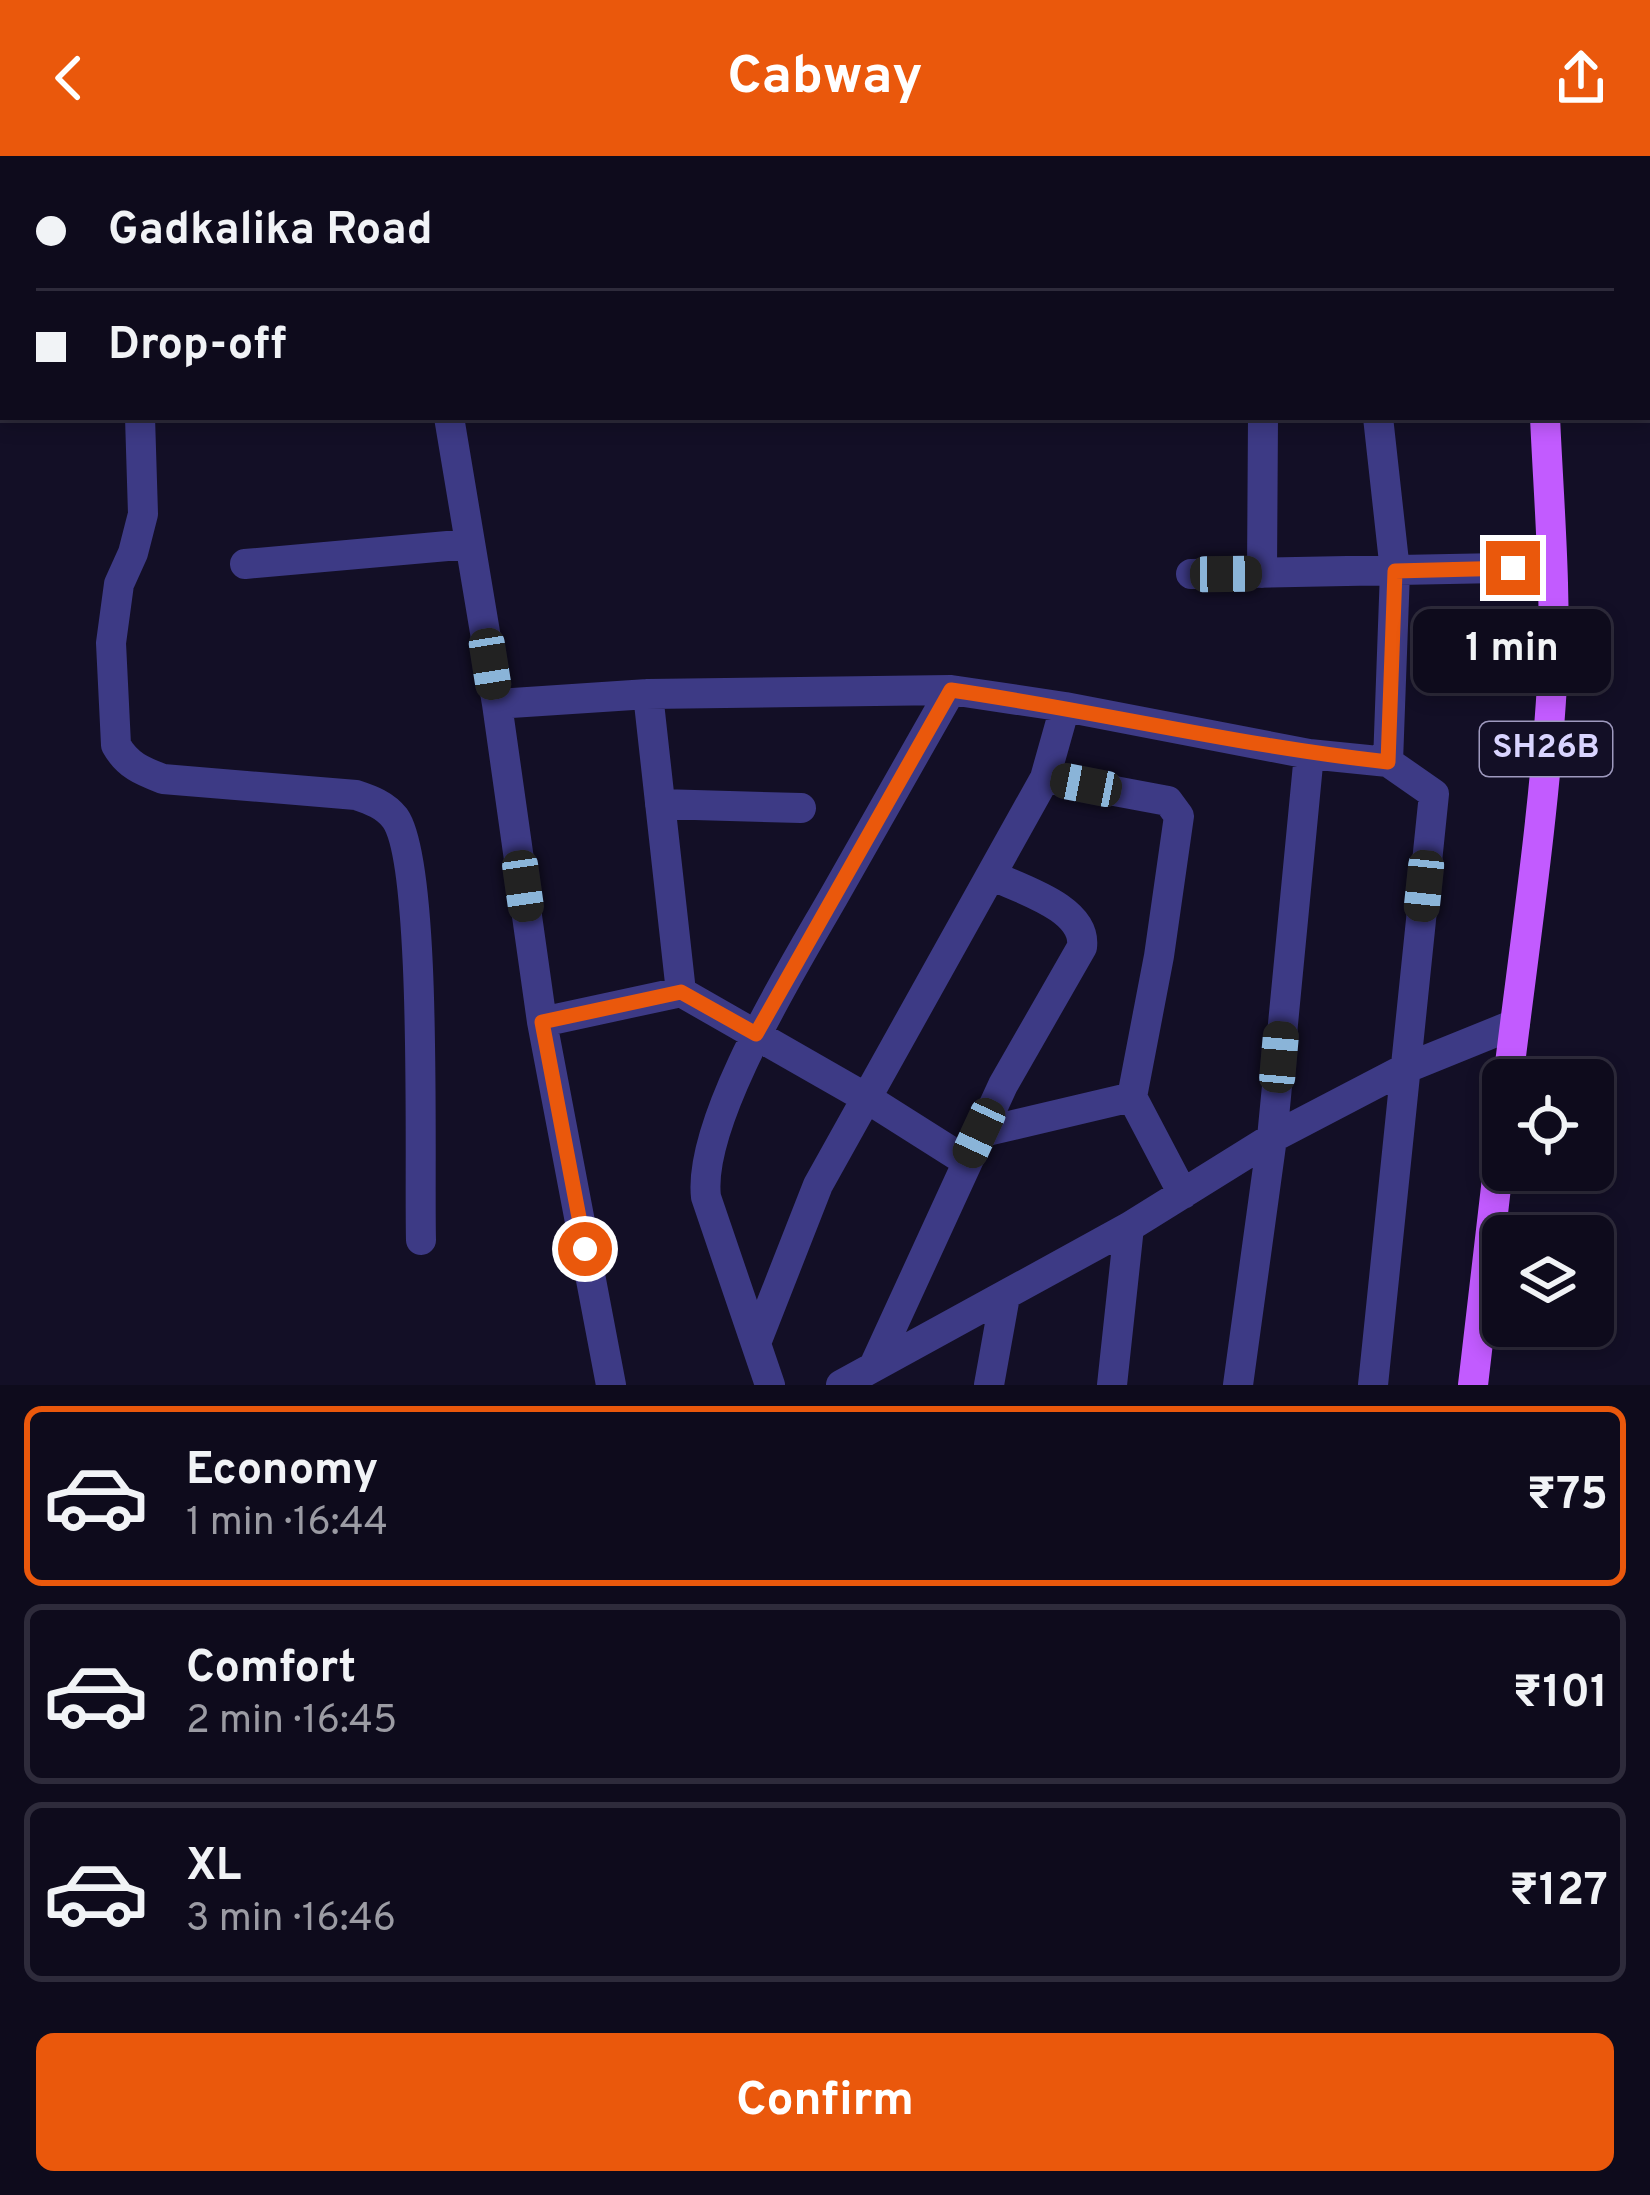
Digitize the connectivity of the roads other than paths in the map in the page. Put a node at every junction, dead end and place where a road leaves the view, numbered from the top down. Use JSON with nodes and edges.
{"nodes":[{"id":1,"x":140,"y":420,"type":"edge"},
{"id":2,"x":449,"y":420,"type":"edge"},
{"id":3,"x":1263,"y":420,"type":"edge"},
{"id":4,"x":1378,"y":420,"type":"edge"},
{"id":5,"x":1545,"y":420,"type":"edge"},
{"id":6,"x":470,"y":544,"type":"junction"},
{"id":7,"x":245,"y":564,"type":"dead end"},
{"id":8,"x":1552,"y":567,"type":"junction"},
{"id":9,"x":1395,"y":571,"type":"junction"},
{"id":10,"x":1262,"y":573,"type":"junction"},
{"id":11,"x":1191,"y":574,"type":"dead end"},
{"id":12,"x":951,"y":690,"type":"junction"},
{"id":13,"x":648,"y":694,"type":"junction"},
{"id":14,"x":496,"y":704,"type":"junction"},
{"id":15,"x":1065,"y":706,"type":"junction"},
{"id":16,"x":1309,"y":754,"type":"junction"},
{"id":17,"x":1388,"y":762,"type":"junction"},
{"id":18,"x":1045,"y":778,"type":"junction"},
{"id":19,"x":660,"y":804,"type":"junction"},
{"id":20,"x":801,"y":808,"type":"dead end"},
{"id":21,"x":991,"y":875,"type":"junction"},
{"id":22,"x":681,"y":992,"type":"junction"},
{"id":23,"x":542,"y":1022,"type":"junction"},
{"id":24,"x":1515,"y":1024,"type":"junction"},
{"id":25,"x":756,"y":1034,"type":"junction"},
{"id":26,"x":1511,"y":1059,"type":"edge"},
{"id":27,"x":1404,"y":1069,"type":"junction"},
{"id":28,"x":1132,"y":1097,"type":"junction"},
{"id":29,"x":868,"y":1099,"type":"junction"},
{"id":30,"x":1272,"y":1138,"type":"junction"},
{"id":31,"x":973,"y":1147,"type":"junction"},
{"id":32,"x":1496,"y":1191,"type":"edge"},
{"id":33,"x":1183,"y":1194,"type":"junction"},
{"id":34,"x":1129,"y":1227,"type":"junction"},
{"id":35,"x":421,"y":1240,"type":"dead end"},
{"id":36,"x":1005,"y":1296,"type":"junction"},
{"id":37,"x":756,"y":1343,"type":"junction"},
{"id":38,"x":874,"y":1366,"type":"junction"},
{"id":39,"x":611,"y":1385,"type":"edge"},
{"id":40,"x":770,"y":1385,"type":"edge"},
{"id":41,"x":841,"y":1385,"type":"edge"},
{"id":42,"x":988,"y":1385,"type":"edge"},
{"id":43,"x":1112,"y":1385,"type":"edge"},
{"id":44,"x":1238,"y":1385,"type":"edge"},
{"id":45,"x":1373,"y":1385,"type":"edge"},
{"id":46,"x":1474,"y":1385,"type":"edge"}],
"edges":[{"from":1,"to":35,"type":"street"},
{"from":2,"to":6,"type":"street"},
{"from":3,"to":10,"type":"street"},
{"from":4,"to":9,"type":"street"},
{"from":5,"to":8,"type":"main road","number":"SH26B"},
{"from":6,"to":7,"type":"street"},
{"from":6,"to":14,"type":"street"},
{"from":8,"to":9,"type":"street"},
{"from":8,"to":24,"type":"main road","number":"SH26B"},
{"from":9,"to":10,"type":"street"},
{"from":9,"to":17,"type":"street"},
{"from":10,"to":11,"type":"street"},
{"from":12,"to":13,"type":"street"},
{"from":12,"to":15,"type":"street"},
{"from":12,"to":25,"type":"street"},
{"from":13,"to":14,"type":"street"},
{"from":13,"to":19,"type":"street"},
{"from":14,"to":23,"type":"street"},
{"from":15,"to":16,"type":"street"},
{"from":15,"to":18,"type":"street"},
{"from":16,"to":17,"type":"street"},
{"from":16,"to":30,"type":"street"},
{"from":17,"to":27,"type":"street"},
{"from":18,"to":21,"type":"street"},
{"from":18,"to":28,"type":"street"},
{"from":19,"to":20,"type":"street"},
{"from":19,"to":22,"type":"street"},
{"from":21,"to":29,"type":"street"},
{"from":21,"to":31,"type":"street"},
{"from":22,"to":23,"type":"street"},
{"from":22,"to":25,"type":"street"},
{"from":23,"to":39,"type":"street"},
{"from":24,"to":26,"type":"main road","number":"SH26B"},
{"from":24,"to":27,"type":"street"},
{"from":25,"to":29,"type":"street"},
{"from":25,"to":37,"type":"street"},
{"from":27,"to":30,"type":"street"},
{"from":27,"to":45,"type":"street"},
{"from":28,"to":31,"type":"street"},
{"from":28,"to":33,"type":"street"},
{"from":29,"to":31,"type":"street"},
{"from":29,"to":37,"type":"street"},
{"from":30,"to":33,"type":"street"},
{"from":30,"to":44,"type":"street"},
{"from":31,"to":38,"type":"street"},
{"from":32,"to":46,"type":"main road"},
{"from":33,"to":34,"type":"street"},
{"from":34,"to":36,"type":"street"},
{"from":34,"to":43,"type":"street"},
{"from":36,"to":38,"type":"street"},
{"from":36,"to":42,"type":"street"},
{"from":37,"to":40,"type":"street"},
{"from":38,"to":41,"type":"street"}]}
